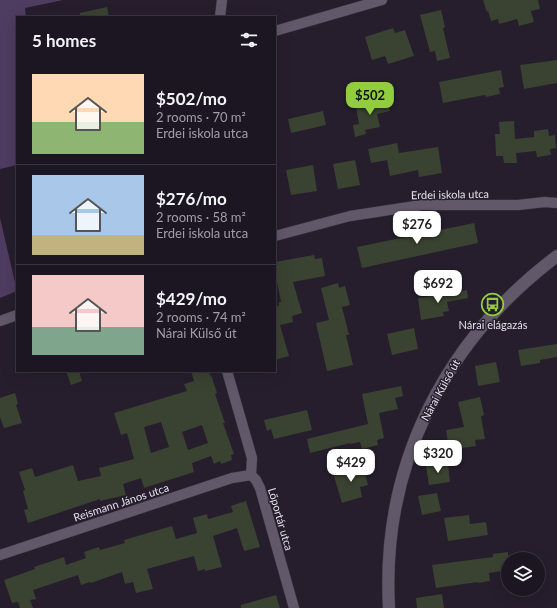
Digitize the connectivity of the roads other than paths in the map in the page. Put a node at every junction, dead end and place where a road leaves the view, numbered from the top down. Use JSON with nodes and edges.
{"nodes":[{"id":1,"x":222,"y":0,"type":"edge"},
{"id":2,"x":382,"y":0,"type":"edge"},
{"id":3,"x":220,"y":16,"type":"edge"},
{"id":4,"x":276,"y":31,"type":"edge"},
{"id":5,"x":557,"y":203,"type":"edge"},
{"id":6,"x":276,"y":236,"type":"edge"},
{"id":7,"x":557,"y":256,"type":"edge"},
{"id":8,"x":16,"y":315,"type":"edge"},
{"id":9,"x":0,"y":321,"type":"edge"},
{"id":10,"x":227,"y":372,"type":"edge"},
{"id":11,"x":250,"y":475,"type":"junction"},
{"id":12,"x":0,"y":555,"type":"edge"},
{"id":13,"x":294,"y":608,"type":"edge"},
{"id":14,"x":389,"y":608,"type":"edge"}],
"edges":[{"from":1,"to":3,"type":"street"},
{"from":2,"to":4,"type":"street"},
{"from":5,"to":6,"type":"street","name":"Erdei iskola utca"},
{"from":7,"to":14,"type":"street","name":"Nárai Külső út"},
{"from":8,"to":9,"type":"street"},
{"from":10,"to":11,"type":"street"},
{"from":11,"to":12,"type":"street","name":"Reismann János utca"},
{"from":11,"to":13,"type":"street","name":"Lőportár utca"}]}
